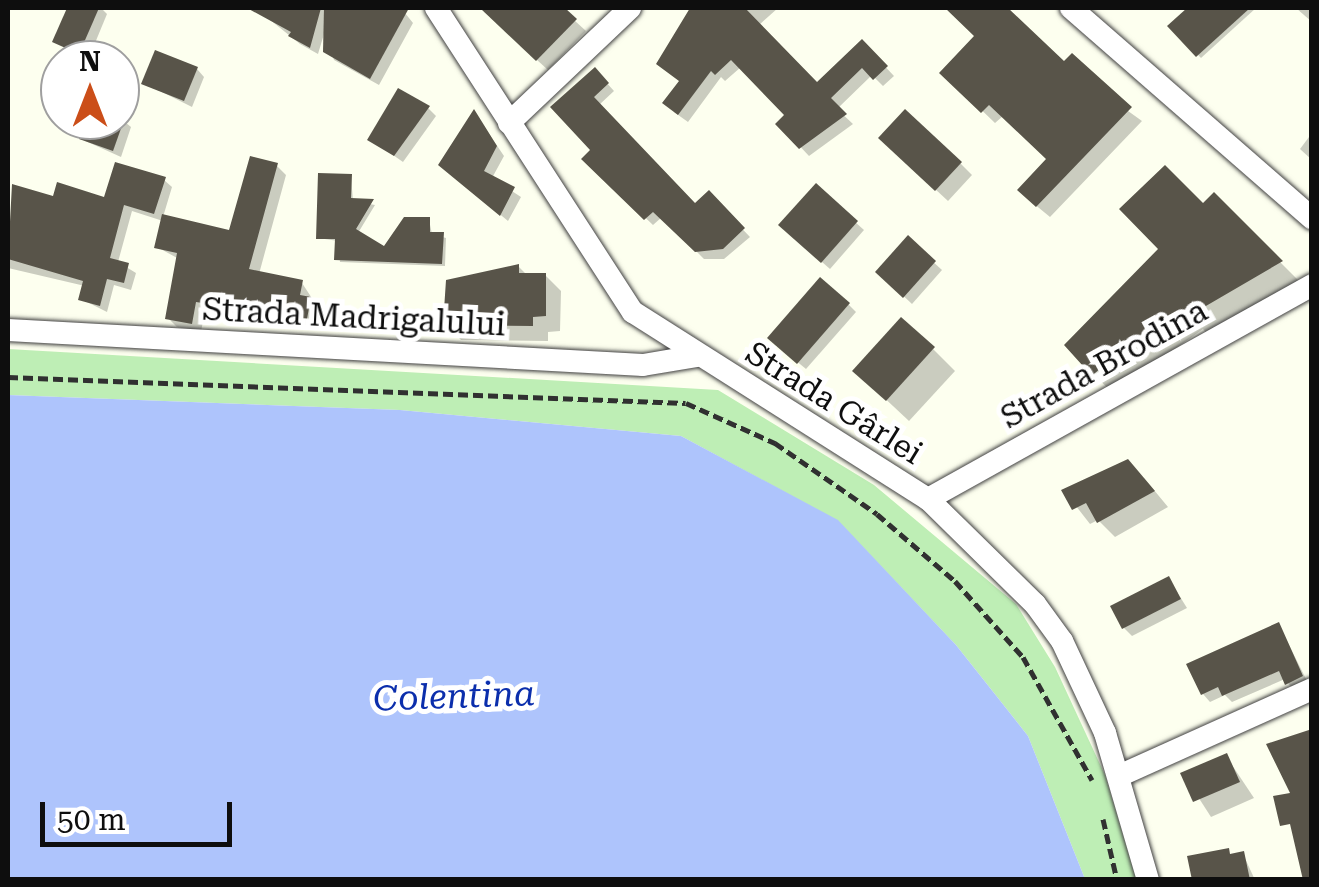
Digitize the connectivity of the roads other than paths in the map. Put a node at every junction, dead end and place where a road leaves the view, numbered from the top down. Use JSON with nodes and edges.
{"nodes":[{"id":1,"x":436,"y":8,"type":"edge"},
{"id":2,"x":630,"y":8,"type":"edge"},
{"id":3,"x":1072,"y":8,"type":"edge"},
{"id":4,"x":509,"y":123,"type":"junction"},
{"id":5,"x":1312,"y":218,"type":"edge"},
{"id":6,"x":1312,"y":286,"type":"edge"},
{"id":7,"x":8,"y":330,"type":"edge"},
{"id":8,"x":696,"y":356,"type":"junction"},
{"id":9,"x":928,"y":500,"type":"junction"},
{"id":10,"x":1312,"y":689,"type":"edge"},
{"id":11,"x":1120,"y":776,"type":"junction"},
{"id":12,"x":1148,"y":880,"type":"edge"}],
"edges":[{"from":1,"to":4,"type":"street","name":"Strada Gârlei"},
{"from":2,"to":4,"type":"street"},
{"from":3,"to":5,"type":"street"},
{"from":4,"to":8,"type":"street","name":"Strada Gârlei"},
{"from":6,"to":9,"type":"street","name":"Strada Brodina"},
{"from":7,"to":8,"type":"street","name":"Strada Madrigalului"},
{"from":8,"to":9,"type":"street","name":"Strada Gârlei"},
{"from":9,"to":11,"type":"street","name":"Strada Gârlei"},
{"from":10,"to":11,"type":"street"},
{"from":11,"to":12,"type":"street","name":"Strada Gârlei"}]}
